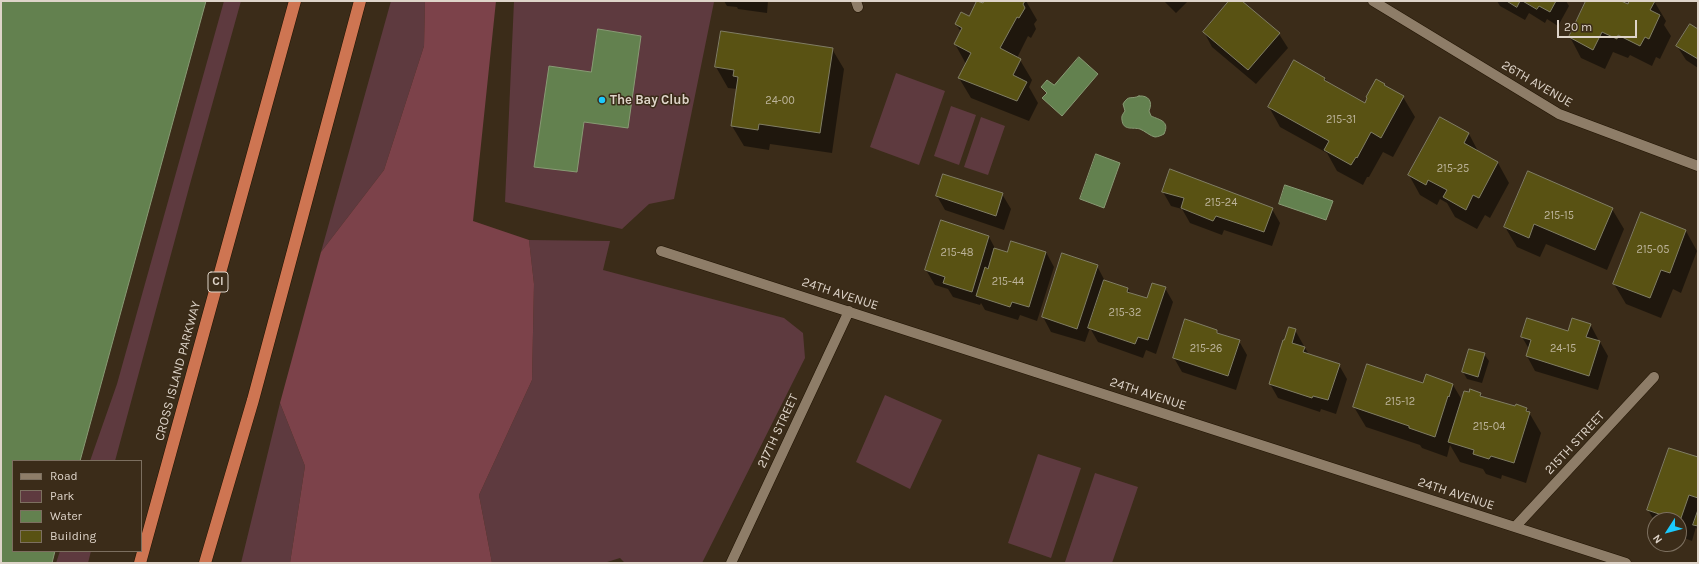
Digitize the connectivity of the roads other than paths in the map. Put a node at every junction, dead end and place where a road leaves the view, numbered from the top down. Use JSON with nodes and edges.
{"nodes":[{"id":1,"x":295,"y":1,"type":"edge"},
{"id":2,"x":360,"y":1,"type":"edge"},
{"id":3,"x":1373,"y":1,"type":"edge"},
{"id":4,"x":1698,"y":166,"type":"edge"},
{"id":5,"x":661,"y":250,"type":"dead end"},
{"id":6,"x":849,"y":311,"type":"junction"},
{"id":7,"x":1654,"y":377,"type":"dead end"},
{"id":8,"x":1515,"y":527,"type":"junction"},
{"id":9,"x":140,"y":563,"type":"edge"},
{"id":10,"x":205,"y":563,"type":"edge"},
{"id":11,"x":731,"y":563,"type":"edge"},
{"id":12,"x":1626,"y":563,"type":"edge"}],
"edges":[{"from":1,"to":9,"type":"highway","name":"CROSS ISLAND PARKWAY","number":"CI"},
{"from":2,"to":10,"type":"highway"},
{"from":3,"to":4,"type":"street","name":"26TH AVENUE"},
{"from":5,"to":6,"type":"street","name":"24TH AVENUE"},
{"from":6,"to":8,"type":"street","name":"24TH AVENUE"},
{"from":6,"to":11,"type":"street","name":"217TH STREET"},
{"from":7,"to":8,"type":"street","name":"215TH STREET"},
{"from":8,"to":12,"type":"street","name":"24TH AVENUE"}]}
